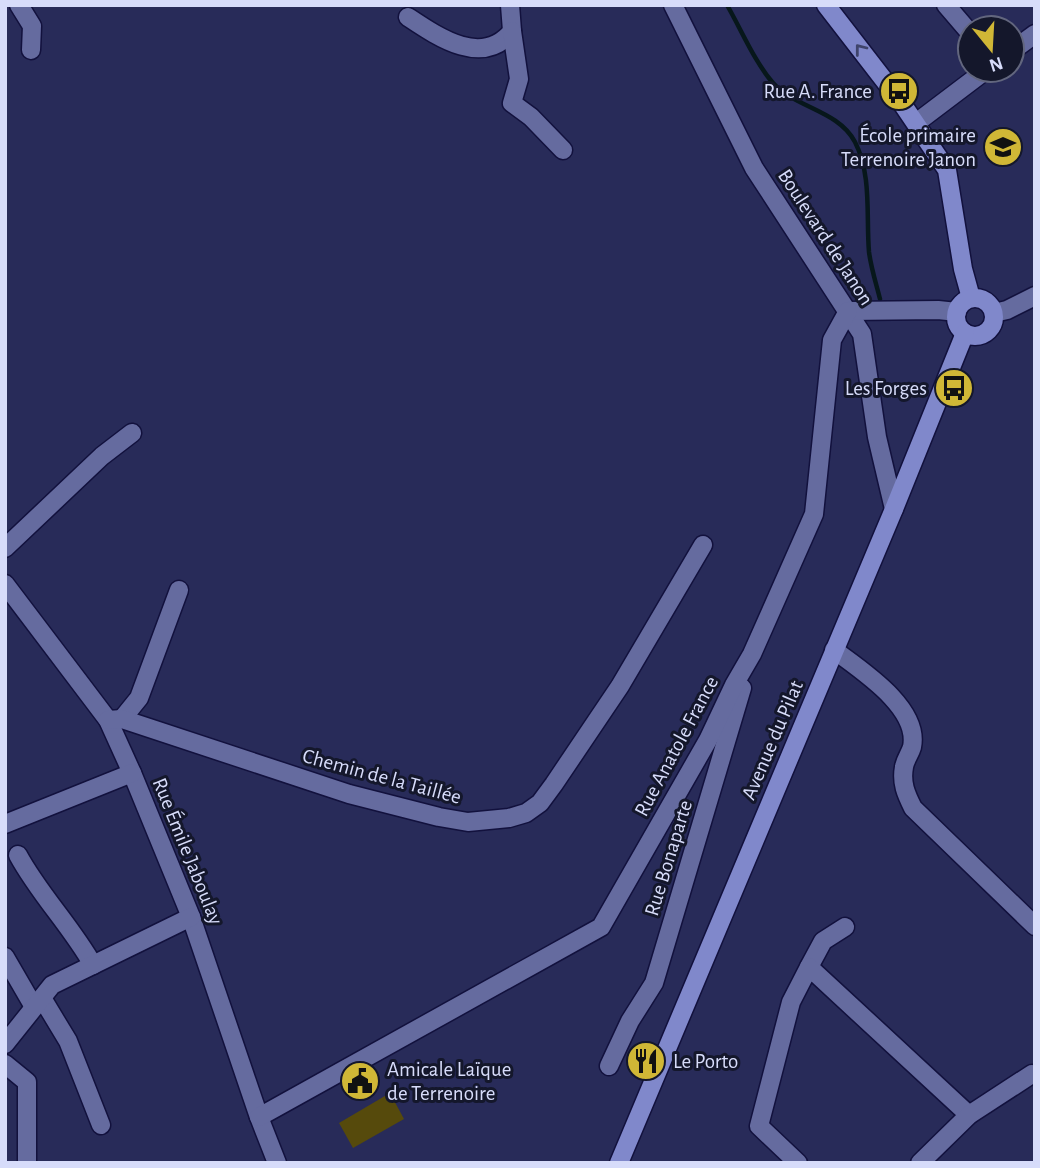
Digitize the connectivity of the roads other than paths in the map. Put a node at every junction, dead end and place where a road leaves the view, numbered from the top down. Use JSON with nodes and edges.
{"nodes":[{"id":1,"x":19,"y":5,"type":"edge"},
{"id":2,"x":510,"y":5,"type":"edge"},
{"id":3,"x":673,"y":5,"type":"edge"},
{"id":4,"x":826,"y":5,"type":"edge"},
{"id":5,"x":408,"y":18,"type":"dead end"},
{"id":6,"x":512,"y":31,"type":"junction"},
{"id":7,"x":31,"y":50,"type":"dead end"},
{"id":8,"x":968,"y":84,"type":"edge"},
{"id":9,"x":916,"y":123,"type":"junction"},
{"id":10,"x":563,"y":149,"type":"dead end"},
{"id":11,"x":1035,"y":296,"type":"edge"},
{"id":12,"x":971,"y":298,"type":"junction"},
{"id":13,"x":848,"y":311,"type":"junction"},
{"id":14,"x":957,"y":312,"type":"junction"},
{"id":15,"x":994,"y":313,"type":"junction"},
{"id":16,"x":965,"y":333,"type":"junction"},
{"id":17,"x":132,"y":433,"type":"dead end"},
{"id":18,"x":894,"y":509,"type":"junction"},
{"id":19,"x":702,"y":545,"type":"dead end"},
{"id":20,"x":5,"y":548,"type":"edge"},
{"id":21,"x":5,"y":584,"type":"edge"},
{"id":22,"x":179,"y":590,"type":"dead end"},
{"id":23,"x":834,"y":650,"type":"junction"},
{"id":24,"x":752,"y":654,"type":"junction"},
{"id":25,"x":115,"y":720,"type":"junction"},
{"id":26,"x":132,"y":774,"type":"junction"},
{"id":27,"x":5,"y":824,"type":"edge"},
{"id":28,"x":18,"y":855,"type":"dead end"},
{"id":29,"x":191,"y":917,"type":"junction"},
{"id":30,"x":1035,"y":926,"type":"edge"},
{"id":31,"x":845,"y":927,"type":"dead end"},
{"id":32,"x":5,"y":957,"type":"edge"},
{"id":33,"x":93,"y":965,"type":"junction"},
{"id":34,"x":809,"y":967,"type":"junction"},
{"id":35,"x":38,"y":1002,"type":"junction"},
{"id":36,"x":5,"y":1044,"type":"edge"},
{"id":37,"x":5,"y":1064,"type":"edge"},
{"id":38,"x":608,"y":1066,"type":"dead end"},
{"id":39,"x":1032,"y":1074,"type":"dead end"},
{"id":40,"x":969,"y":1115,"type":"junction"},
{"id":41,"x":259,"y":1117,"type":"junction"},
{"id":42,"x":101,"y":1125,"type":"dead end"},
{"id":43,"x":26,"y":1163,"type":"edge"},
{"id":44,"x":277,"y":1163,"type":"edge"},
{"id":45,"x":619,"y":1163,"type":"edge"},
{"id":46,"x":798,"y":1163,"type":"edge"},
{"id":47,"x":920,"y":1163,"type":"edge"}],
"edges":[{"from":1,"to":7,"type":"street"},
{"from":2,"to":6,"type":"street"},
{"from":3,"to":13,"type":"street","name":"Boulevard de Janon"},
{"from":9,"to":4,"type":"main road","one_way":true},
{"from":5,"to":6,"type":"street"},
{"from":6,"to":10,"type":"street"},
{"from":8,"to":9,"type":"street"},
{"from":9,"to":12,"type":"main road"},
{"from":11,"to":15,"type":"street"},
{"from":12,"to":14,"type":"main road"},
{"from":12,"to":15,"type":"main road"},
{"from":13,"to":14,"type":"street"},
{"from":13,"to":18,"type":"street","name":"Boulevard de Janon"},
{"from":13,"to":24,"type":"street","name":"Rue Anatole France"},
{"from":14,"to":16,"type":"main road"},
{"from":15,"to":16,"type":"main road"},
{"from":16,"to":18,"type":"main road","name":"Avenue du Pilat"},
{"from":17,"to":20,"type":"street"},
{"from":18,"to":23,"type":"main road","name":"Avenue du Pilat"},
{"from":19,"to":25,"type":"street","name":"Chemin de la Taillée"},
{"from":21,"to":25,"type":"street","name":"Rue Émile Jaboulay"},
{"from":22,"to":25,"type":"street"},
{"from":23,"to":30,"type":"street"},
{"from":23,"to":45,"type":"main road","name":"Avenue du Pilat"},
{"from":24,"to":38,"type":"street","name":"Rue Bonaparte"},
{"from":24,"to":41,"type":"street","name":"Rue Anatole France"},
{"from":25,"to":26,"type":"street","name":"Rue Émile Jaboulay"},
{"from":26,"to":27,"type":"street"},
{"from":26,"to":29,"type":"street","name":"Rue Émile Jaboulay"},
{"from":28,"to":33,"type":"street"},
{"from":29,"to":33,"type":"street"},
{"from":29,"to":41,"type":"street","name":"Rue Émile Jaboulay"},
{"from":31,"to":34,"type":"street"},
{"from":32,"to":35,"type":"street"},
{"from":33,"to":35,"type":"street"},
{"from":34,"to":40,"type":"street"},
{"from":34,"to":46,"type":"street"},
{"from":35,"to":36,"type":"street"},
{"from":35,"to":42,"type":"street"},
{"from":37,"to":43,"type":"street"},
{"from":39,"to":40,"type":"street"},
{"from":40,"to":47,"type":"street"},
{"from":41,"to":44,"type":"street","name":"Rue Émile Jaboulay"}]}
